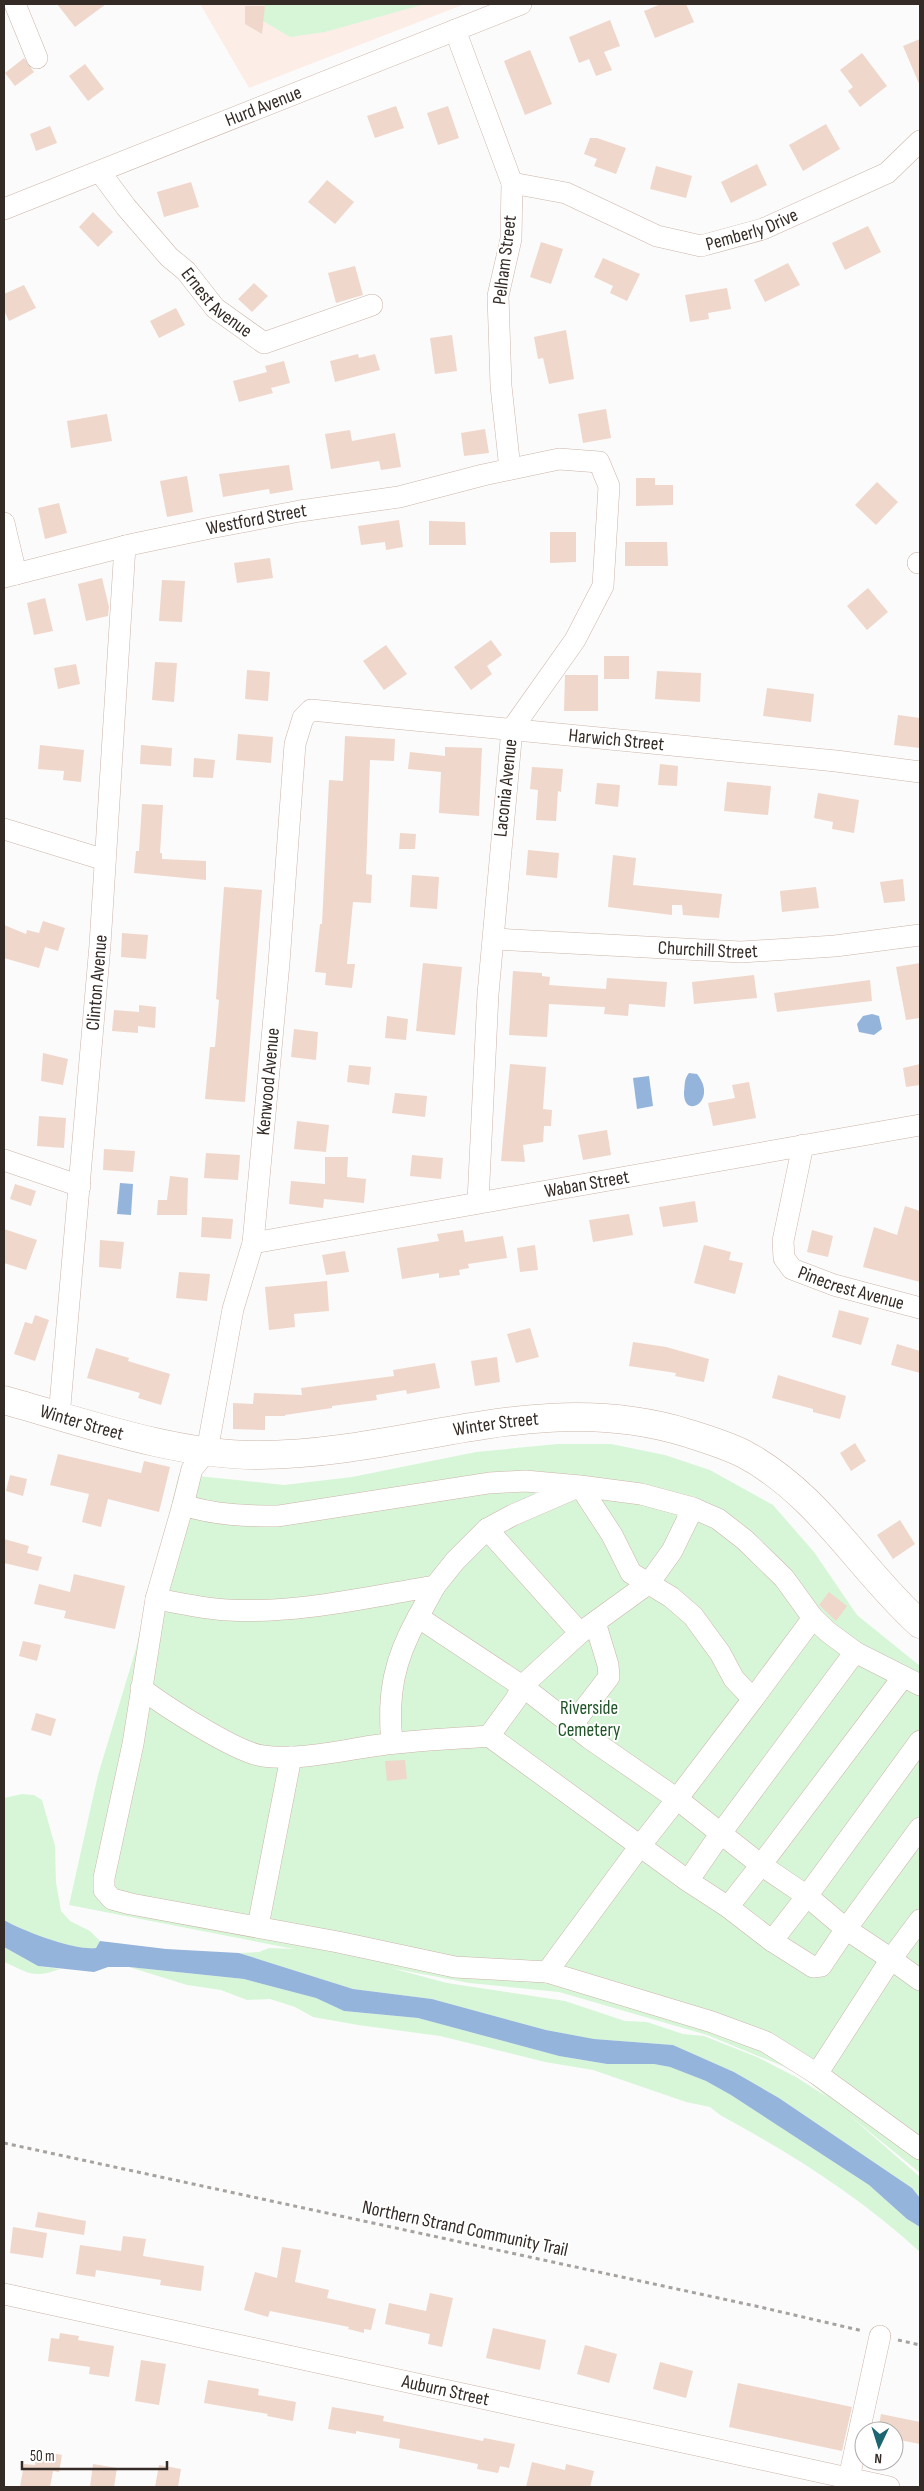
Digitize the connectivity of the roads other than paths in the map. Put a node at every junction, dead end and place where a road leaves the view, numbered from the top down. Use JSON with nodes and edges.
{"nodes":[{"id":1,"x":15,"y":4,"type":"edge"},
{"id":2,"x":522,"y":4,"type":"edge"},
{"id":3,"x":455,"y":30,"type":"junction"},
{"id":4,"x":37,"y":58,"type":"dead end"},
{"id":5,"x":920,"y":141,"type":"edge"},
{"id":6,"x":100,"y":172,"type":"junction"},
{"id":7,"x":512,"y":183,"type":"junction"},
{"id":8,"x":4,"y":209,"type":"edge"},
{"id":9,"x":372,"y":306,"type":"dead end"},
{"id":10,"x":510,"y":470,"type":"junction"},
{"id":11,"x":4,"y":524,"type":"edge"},
{"id":12,"x":125,"y":546,"type":"junction"},
{"id":13,"x":10,"y":576,"type":"edge"},
{"id":14,"x":311,"y":710,"type":"joint"},
{"id":15,"x":512,"y":729,"type":"junction"},
{"id":16,"x":920,"y":772,"type":"edge"},
{"id":17,"x":4,"y":830,"type":"edge"},
{"id":18,"x":105,"y":860,"type":"junction"},
{"id":19,"x":920,"y":935,"type":"edge"},
{"id":20,"x":494,"y":939,"type":"junction"},
{"id":21,"x":920,"y":1125,"type":"edge"},
{"id":22,"x":803,"y":1145,"type":"junction"},
{"id":23,"x":4,"y":1160,"type":"edge"},
{"id":24,"x":80,"y":1186,"type":"junction"},
{"id":25,"x":478,"y":1202,"type":"junction"},
{"id":26,"x":253,"y":1243,"type":"junction"},
{"id":27,"x":920,"y":1308,"type":"edge"},
{"id":28,"x":5,"y":1406,"type":"edge"},
{"id":29,"x":59,"y":1417,"type":"junction"},
{"id":30,"x":207,"y":1451,"type":"junction"},
{"id":31,"x":580,"y":1486,"type":"junction"},
{"id":32,"x":183,"y":1505,"type":"junction"},
{"id":33,"x":693,"y":1508,"type":"junction"},
{"id":34,"x":487,"y":1529,"type":"junction"},
{"id":35,"x":649,"y":1583,"type":"junction"},
{"id":36,"x":435,"y":1586,"type":"junction"},
{"id":37,"x":156,"y":1600,"type":"junction"},
{"id":38,"x":418,"y":1617,"type":"junction"},
{"id":39,"x":813,"y":1618,"type":"junction"},
{"id":40,"x":920,"y":1624,"type":"edge"},
{"id":41,"x":587,"y":1627,"type":"junction"},
{"id":42,"x":855,"y":1652,"type":"junction"},
{"id":43,"x":912,"y":1681,"type":"edge"},
{"id":44,"x":522,"y":1686,"type":"junction"},
{"id":45,"x":141,"y":1688,"type":"junction"},
{"id":46,"x":753,"y":1699,"type":"junction"},
{"id":47,"x":572,"y":1725,"type":"junction"},
{"id":48,"x":489,"y":1736,"type":"junction"},
{"id":49,"x":920,"y":1741,"type":"edge"},
{"id":50,"x":392,"y":1744,"type":"junction"},
{"id":51,"x":291,"y":1757,"type":"junction"},
{"id":52,"x":677,"y":1799,"type":"junction"},
{"id":53,"x":920,"y":1828,"type":"edge"},
{"id":54,"x":721,"y":1833,"type":"junction"},
{"id":55,"x":640,"y":1846,"type":"junction"},
{"id":56,"x":761,"y":1865,"type":"junction"},
{"id":57,"x":688,"y":1881,"type":"junction"},
{"id":58,"x":807,"y":1896,"type":"junction"},
{"id":59,"x":728,"y":1907,"type":"junction"},
{"id":60,"x":920,"y":1920,"type":"edge"},
{"id":61,"x":258,"y":1926,"type":"junction"},
{"id":62,"x":846,"y":1929,"type":"junction"},
{"id":63,"x":772,"y":1941,"type":"junction"},
{"id":64,"x":891,"y":1959,"type":"junction"},
{"id":65,"x":548,"y":1972,"type":"junction"},
{"id":66,"x":920,"y":1980,"type":"edge"},
{"id":67,"x":817,"y":2074,"type":"junction"},
{"id":68,"x":920,"y":2149,"type":"edge"},
{"id":69,"x":4,"y":2294,"type":"edge"},
{"id":70,"x":880,"y":2336,"type":"road end"},
{"id":71,"x":849,"y":2478,"type":"junction"},
{"id":72,"x":889,"y":2487,"type":"edge"}],
"edges":[{"from":1,"to":4,"type":"street"},
{"from":2,"to":3,"type":"street","name":"Hurd Avenue"},
{"from":3,"to":6,"type":"street","name":"Hurd Avenue"},
{"from":3,"to":7,"type":"street","name":"Pelham Street"},
{"from":5,"to":7,"type":"street","name":"Pemberly Drive"},
{"from":6,"to":8,"type":"street","name":"Hurd Avenue"},
{"from":6,"to":9,"type":"street","name":"Ernest Avenue"},
{"from":7,"to":10,"type":"street","name":"Pelham Street"},
{"from":10,"to":12,"type":"street","name":"Westford Street"},
{"from":10,"to":15,"type":"street","name":"Laconia Avenue"},
{"from":11,"to":13,"type":"street"},
{"from":12,"to":13,"type":"street","name":"Westford Street"},
{"from":12,"to":18,"type":"street","name":"Clinton Avenue"},
{"from":14,"to":15,"type":"street","name":"Harwich Street"},
{"from":14,"to":26,"type":"street","name":"Kenwood Avenue"},
{"from":15,"to":16,"type":"street","name":"Harwich Street"},
{"from":15,"to":20,"type":"street","name":"Laconia Avenue"},
{"from":17,"to":18,"type":"street"},
{"from":18,"to":24,"type":"street","name":"Clinton Avenue"},
{"from":19,"to":20,"type":"street","name":"Churchill Street"},
{"from":20,"to":25,"type":"street","name":"Laconia Avenue"},
{"from":21,"to":22,"type":"street","name":"Waban Street"},
{"from":22,"to":25,"type":"street","name":"Waban Street"},
{"from":22,"to":27,"type":"street","name":"Pinecrest Avenue"},
{"from":23,"to":24,"type":"street"},
{"from":24,"to":29,"type":"street","name":"Clinton Avenue"},
{"from":25,"to":26,"type":"street","name":"Waban Street"},
{"from":26,"to":30,"type":"street","name":"Kenwood Avenue"},
{"from":28,"to":29,"type":"main road","name":"Winter Street"},
{"from":29,"to":30,"type":"main road","name":"Winter Street"},
{"from":30,"to":32,"type":"street"},
{"from":30,"to":40,"type":"main road","name":"Winter Street"},
{"from":31,"to":32,"type":"street"},
{"from":31,"to":33,"type":"street"},
{"from":31,"to":34,"type":"street"},
{"from":31,"to":35,"type":"street"},
{"from":32,"to":37,"type":"street"},
{"from":33,"to":35,"type":"street"},
{"from":33,"to":39,"type":"street"},
{"from":34,"to":36,"type":"street"},
{"from":34,"to":41,"type":"street"},
{"from":35,"to":41,"type":"street"},
{"from":35,"to":46,"type":"street"},
{"from":36,"to":37,"type":"street"},
{"from":36,"to":38,"type":"street"},
{"from":37,"to":45,"type":"street"},
{"from":38,"to":44,"type":"street"},
{"from":38,"to":50,"type":"street"},
{"from":39,"to":42,"type":"street"},
{"from":39,"to":46,"type":"street"},
{"from":41,"to":44,"type":"street"},
{"from":41,"to":47,"type":"street"},
{"from":42,"to":43,"type":"street"},
{"from":42,"to":54,"type":"street"},
{"from":43,"to":56,"type":"street"},
{"from":44,"to":47,"type":"street"},
{"from":44,"to":48,"type":"street"},
{"from":45,"to":51,"type":"street"},
{"from":45,"to":61,"type":"street"},
{"from":46,"to":52,"type":"street"},
{"from":47,"to":52,"type":"street"},
{"from":48,"to":50,"type":"street"},
{"from":48,"to":55,"type":"street"},
{"from":49,"to":58,"type":"street"},
{"from":50,"to":51,"type":"street"},
{"from":51,"to":61,"type":"street"},
{"from":52,"to":54,"type":"street"},
{"from":52,"to":55,"type":"street"},
{"from":53,"to":62,"type":"street"},
{"from":54,"to":56,"type":"street"},
{"from":54,"to":57,"type":"street"},
{"from":55,"to":57,"type":"street"},
{"from":55,"to":65,"type":"street"},
{"from":56,"to":58,"type":"street"},
{"from":56,"to":59,"type":"street"},
{"from":57,"to":59,"type":"street"},
{"from":58,"to":62,"type":"street"},
{"from":58,"to":63,"type":"street"},
{"from":59,"to":63,"type":"street"},
{"from":60,"to":64,"type":"street"},
{"from":61,"to":65,"type":"street"},
{"from":62,"to":63,"type":"street"},
{"from":62,"to":64,"type":"street"},
{"from":64,"to":66,"type":"street"},
{"from":64,"to":67,"type":"street"},
{"from":65,"to":67,"type":"street"},
{"from":67,"to":68,"type":"street"},
{"from":69,"to":71,"type":"street","name":"Auburn Street"},
{"from":70,"to":71,"type":"street"},
{"from":71,"to":72,"type":"street","name":"Auburn Street"}]}
